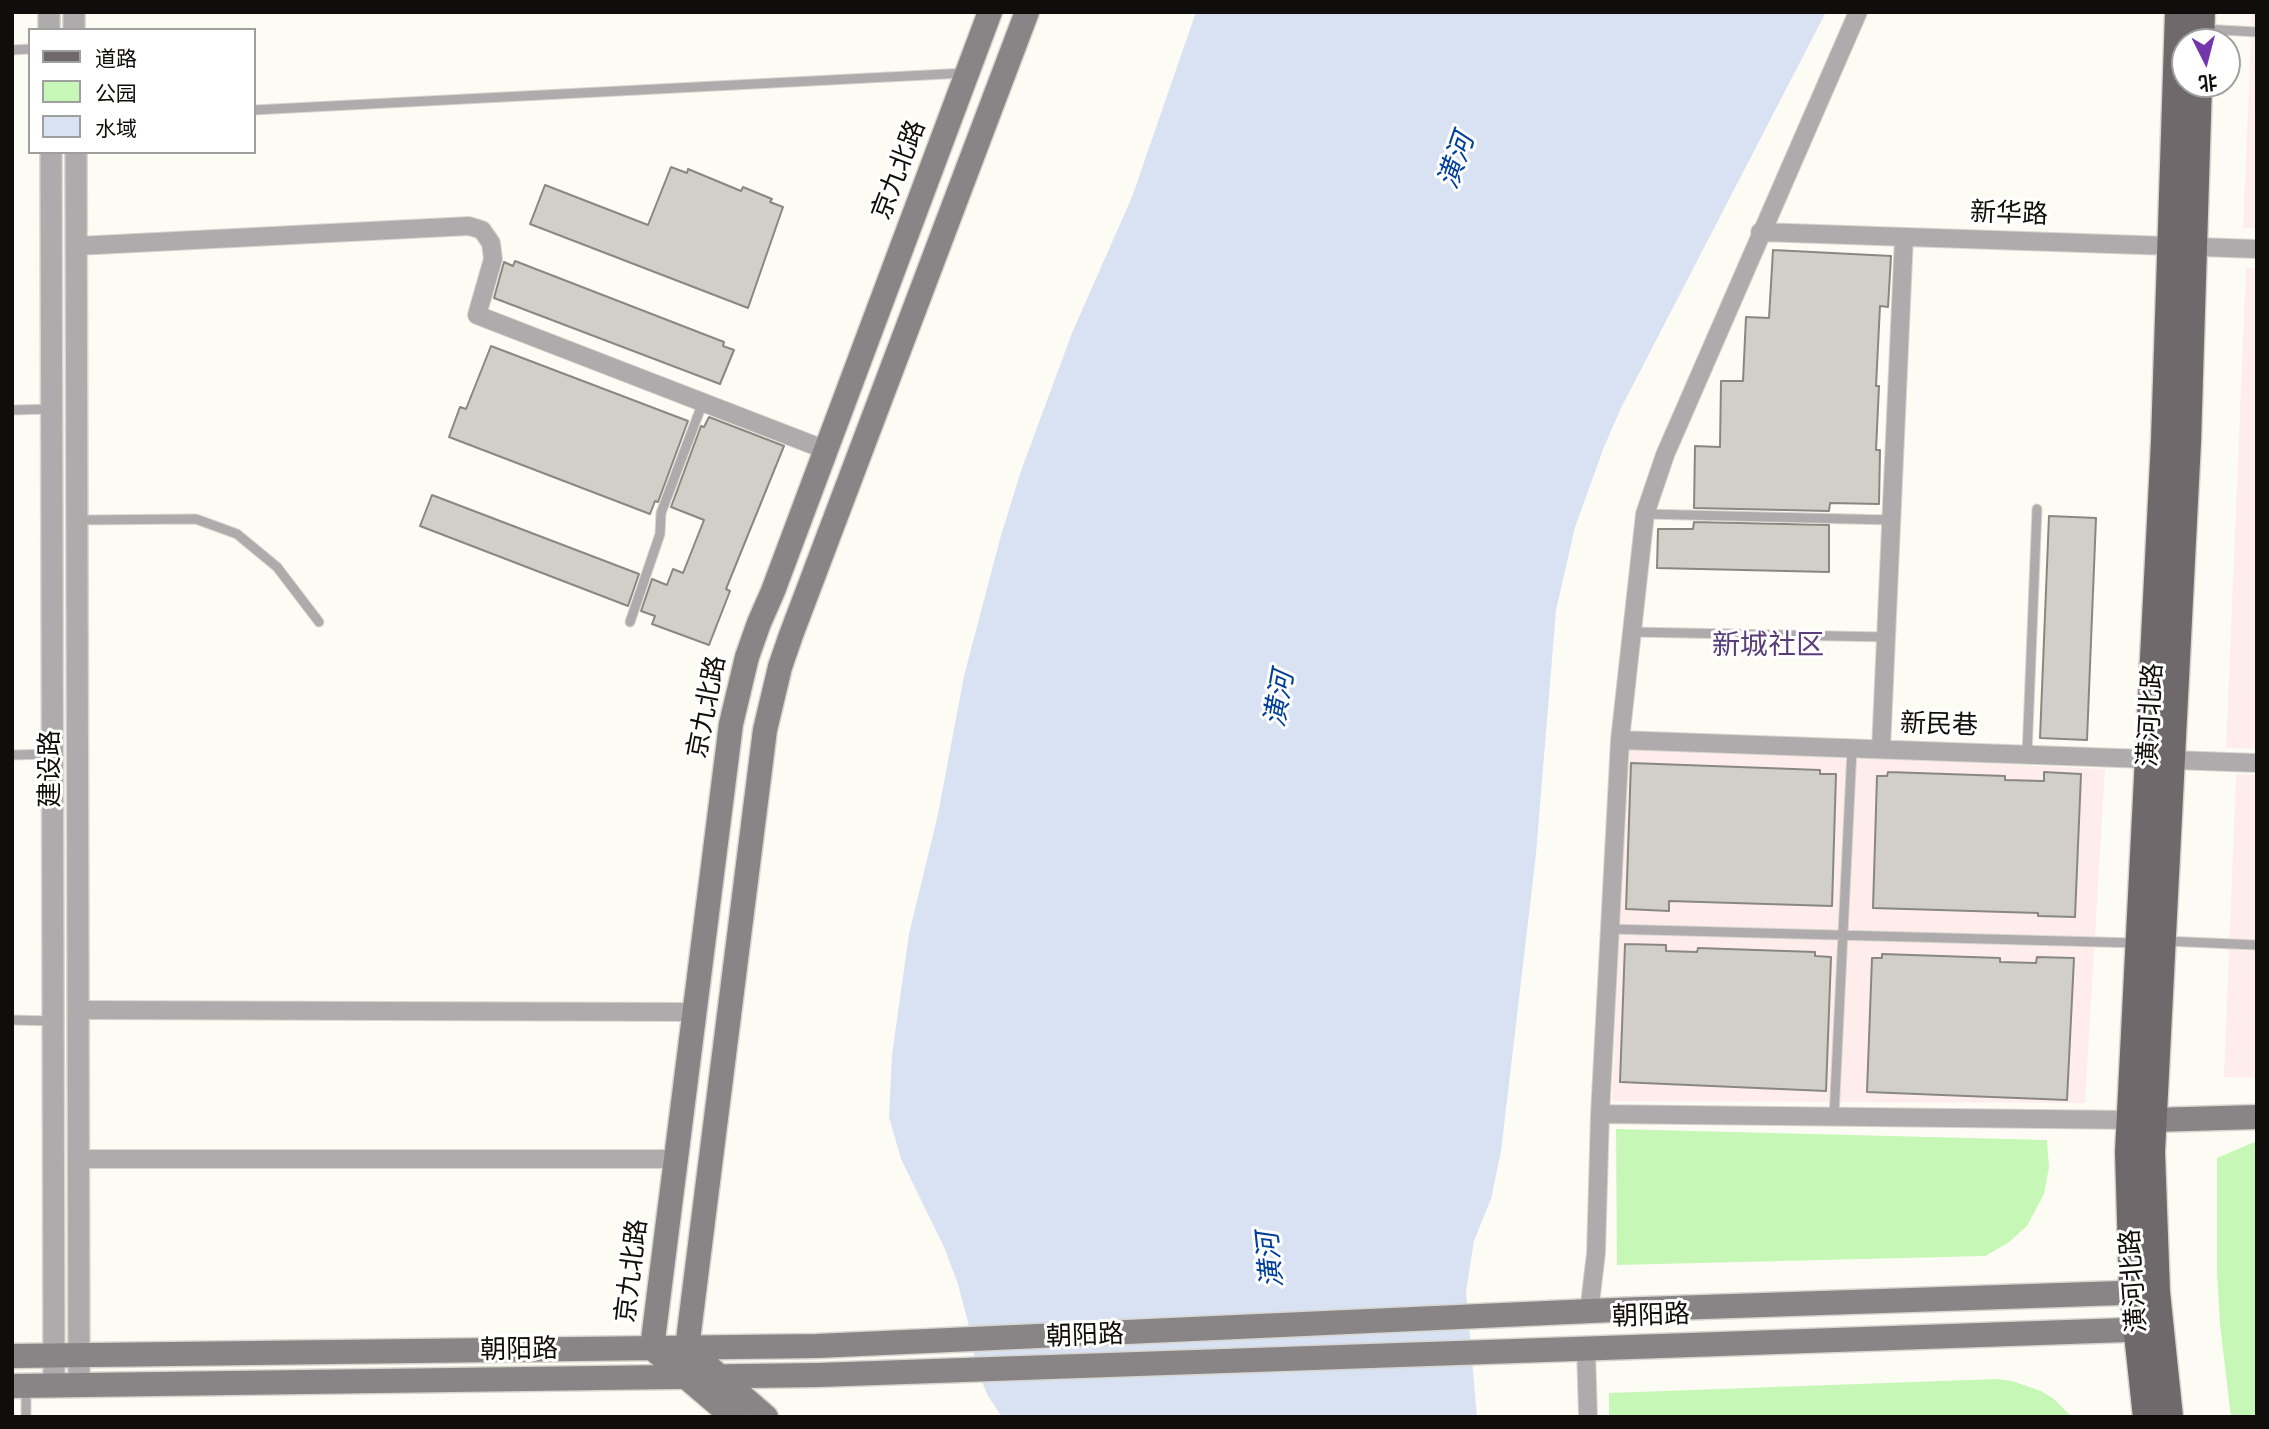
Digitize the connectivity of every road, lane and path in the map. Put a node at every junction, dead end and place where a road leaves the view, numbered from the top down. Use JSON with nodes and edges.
{"nodes":[{"id":1,"x":990,"y":12,"type":"edge"},
{"id":2,"x":1027,"y":12,"type":"edge"},
{"id":3,"x":1858,"y":12,"type":"edge"},
{"id":4,"x":2195,"y":24,"type":"edge"},
{"id":5,"x":2257,"y":32,"type":"edge"},
{"id":6,"x":967,"y":73,"type":"junction"},
{"id":7,"x":2197,"y":98,"type":"edge"},
{"id":8,"x":256,"y":110,"type":"edge"},
{"id":9,"x":51,"y":154,"type":"edge"},
{"id":10,"x":76,"y":154,"type":"edge"},
{"id":11,"x":1760,"y":232,"type":"junction"},
{"id":12,"x":1904,"y":237,"type":"junction"},
{"id":13,"x":77,"y":246,"type":"junction"},
{"id":14,"x":2182,"y":246,"type":"junction"},
{"id":15,"x":2257,"y":249,"type":"edge"},
{"id":16,"x":703,"y":402,"type":"junction"},
{"id":17,"x":52,"y":409,"type":"junction"},
{"id":18,"x":12,"y":410,"type":"edge"},
{"id":19,"x":826,"y":450,"type":"junction"},
{"id":20,"x":2037,"y":509,"type":"dead end"},
{"id":21,"x":1645,"y":514,"type":"junction"},
{"id":22,"x":78,"y":520,"type":"junction"},
{"id":23,"x":1891,"y":520,"type":"junction"},
{"id":24,"x":319,"y":622,"type":"dead end"},
{"id":25,"x":630,"y":622,"type":"dead end"},
{"id":26,"x":1632,"y":632,"type":"junction"},
{"id":27,"x":1886,"y":637,"type":"junction"},
{"id":28,"x":1620,"y":740,"type":"junction"},
{"id":29,"x":1853,"y":749,"type":"junction"},
{"id":30,"x":1881,"y":749,"type":"junction"},
{"id":31,"x":53,"y":754,"type":"junction"},
{"id":32,"x":12,"y":755,"type":"edge"},
{"id":33,"x":2027,"y":755,"type":"junction"},
{"id":34,"x":2159,"y":760,"type":"junction"},
{"id":35,"x":2257,"y":763,"type":"edge"},
{"id":36,"x":1610,"y":929,"type":"junction"},
{"id":37,"x":1843,"y":935,"type":"junction"},
{"id":38,"x":2150,"y":942,"type":"junction"},
{"id":39,"x":2257,"y":945,"type":"edge"},
{"id":40,"x":79,"y":1010,"type":"junction"},
{"id":41,"x":695,"y":1012,"type":"junction"},
{"id":42,"x":12,"y":1020,"type":"edge"},
{"id":43,"x":54,"y":1021,"type":"junction"},
{"id":44,"x":1600,"y":1114,"type":"junction"},
{"id":45,"x":1834,"y":1117,"type":"junction"},
{"id":46,"x":2257,"y":1117,"type":"edge"},
{"id":47,"x":2141,"y":1120,"type":"junction"},
{"id":48,"x":79,"y":1159,"type":"junction"},
{"id":49,"x":676,"y":1160,"type":"junction"},
{"id":50,"x":2145,"y":1292,"type":"junction"},
{"id":51,"x":1590,"y":1311,"type":"junction"},
{"id":52,"x":2148,"y":1329,"type":"junction"},
{"id":53,"x":652,"y":1348,"type":"junction"},
{"id":54,"x":687,"y":1348,"type":"junction"},
{"id":55,"x":1586,"y":1348,"type":"junction"},
{"id":56,"x":12,"y":1356,"type":"edge"},
{"id":57,"x":54,"y":1356,"type":"junction"},
{"id":58,"x":79,"y":1356,"type":"junction"},
{"id":59,"x":686,"y":1377,"type":"junction"},
{"id":60,"x":720,"y":1377,"type":"junction"},
{"id":61,"x":79,"y":1385,"type":"junction"},
{"id":62,"x":19,"y":1386,"type":"edge"},
{"id":63,"x":54,"y":1386,"type":"junction"},
{"id":64,"x":26,"y":1417,"type":"edge"},
{"id":65,"x":733,"y":1417,"type":"edge"},
{"id":66,"x":766,"y":1417,"type":"edge"},
{"id":67,"x":1588,"y":1417,"type":"edge"},
{"id":68,"x":2147,"y":1417,"type":"edge"},
{"id":69,"x":2169,"y":1417,"type":"edge"}],
"edges":[{"from":1,"to":6,"type":"main road","name":"京九北路"},
{"from":2,"to":54,"type":"main road"},
{"from":3,"to":11,"type":"street"},
{"from":4,"to":5,"type":"lane"},
{"from":4,"to":14,"type":"main road","name":"潢河北路"},
{"from":6,"to":8,"type":"lane"},
{"from":6,"to":19,"type":"main road","name":"京九北路"},
{"from":7,"to":14,"type":"main road","name":"潢河北路"},
{"from":9,"to":17,"type":"street","name":"建设路"},
{"from":10,"to":13,"type":"street","name":"建设路"},
{"from":11,"to":12,"type":"street","name":"新华路"},
{"from":11,"to":21,"type":"street"},
{"from":12,"to":14,"type":"street","name":"新华路"},
{"from":12,"to":23,"type":"street"},
{"from":13,"to":16,"type":"street"},
{"from":13,"to":22,"type":"street","name":"建设路"},
{"from":14,"to":15,"type":"street","name":"新华路"},
{"from":14,"to":34,"type":"main road","name":"潢河北路"},
{"from":16,"to":19,"type":"street"},
{"from":16,"to":25,"type":"lane"},
{"from":17,"to":18,"type":"lane"},
{"from":17,"to":31,"type":"street","name":"建设路"},
{"from":19,"to":41,"type":"main road","name":"京九北路"},
{"from":20,"to":33,"type":"lane"},
{"from":21,"to":23,"type":"lane"},
{"from":21,"to":26,"type":"street"},
{"from":22,"to":24,"type":"lane"},
{"from":22,"to":40,"type":"street","name":"建设路"},
{"from":23,"to":27,"type":"street"},
{"from":26,"to":27,"type":"lane"},
{"from":26,"to":28,"type":"street"},
{"from":27,"to":30,"type":"street"},
{"from":28,"to":29,"type":"street","name":"新民巷"},
{"from":28,"to":36,"type":"street"},
{"from":29,"to":30,"type":"street","name":"新民巷"},
{"from":29,"to":37,"type":"lane"},
{"from":30,"to":33,"type":"street","name":"新民巷"},
{"from":31,"to":32,"type":"lane"},
{"from":31,"to":43,"type":"street","name":"建设路"},
{"from":33,"to":34,"type":"street","name":"新民巷"},
{"from":34,"to":35,"type":"street","name":"新民巷"},
{"from":34,"to":38,"type":"main road","name":"潢河北路"},
{"from":36,"to":37,"type":"lane"},
{"from":36,"to":44,"type":"street"},
{"from":37,"to":38,"type":"lane"},
{"from":37,"to":45,"type":"lane"},
{"from":38,"to":39,"type":"lane"},
{"from":38,"to":47,"type":"main road","name":"潢河北路"},
{"from":40,"to":41,"type":"street"},
{"from":40,"to":48,"type":"street","name":"建设路"},
{"from":41,"to":49,"type":"main road","name":"京九北路"},
{"from":42,"to":43,"type":"lane"},
{"from":43,"to":57,"type":"street","name":"建设路"},
{"from":44,"to":45,"type":"street"},
{"from":44,"to":51,"type":"street"},
{"from":45,"to":47,"type":"street"},
{"from":46,"to":47,"type":"main road"},
{"from":47,"to":50,"type":"main road","name":"潢河北路"},
{"from":48,"to":49,"type":"street"},
{"from":48,"to":58,"type":"street","name":"建设路"},
{"from":49,"to":53,"type":"main road","name":"京九北路"},
{"from":50,"to":51,"type":"main road","name":"朝阳路"},
{"from":50,"to":52,"type":"main road","name":"潢河北路"},
{"from":51,"to":54,"type":"main road","name":"朝阳路"},
{"from":52,"to":55,"type":"main road","name":"朝阳路"},
{"from":52,"to":68,"type":"main road","name":"潢河北路"},
{"from":52,"to":69,"type":"main road","name":"潢河北路"},
{"from":53,"to":54,"type":"main road","name":"朝阳路"},
{"from":53,"to":58,"type":"main road","name":"朝阳路"},
{"from":53,"to":59,"type":"main road","name":"京九北路"},
{"from":54,"to":60,"type":"main road"},
{"from":55,"to":60,"type":"main road","name":"朝阳路"},
{"from":55,"to":67,"type":"street"},
{"from":56,"to":57,"type":"main road","name":"朝阳路"},
{"from":57,"to":58,"type":"main road","name":"朝阳路"},
{"from":57,"to":63,"type":"street","name":"建设路"},
{"from":58,"to":61,"type":"street","name":"建设路"},
{"from":59,"to":60,"type":"main road","name":"朝阳路"},
{"from":59,"to":61,"type":"main road","name":"朝阳路"},
{"from":59,"to":65,"type":"main road","name":"京九北路"},
{"from":60,"to":66,"type":"main road"},
{"from":61,"to":63,"type":"main road","name":"朝阳路"},
{"from":62,"to":63,"type":"main road","name":"朝阳路"},
{"from":62,"to":64,"type":"lane"}]}
